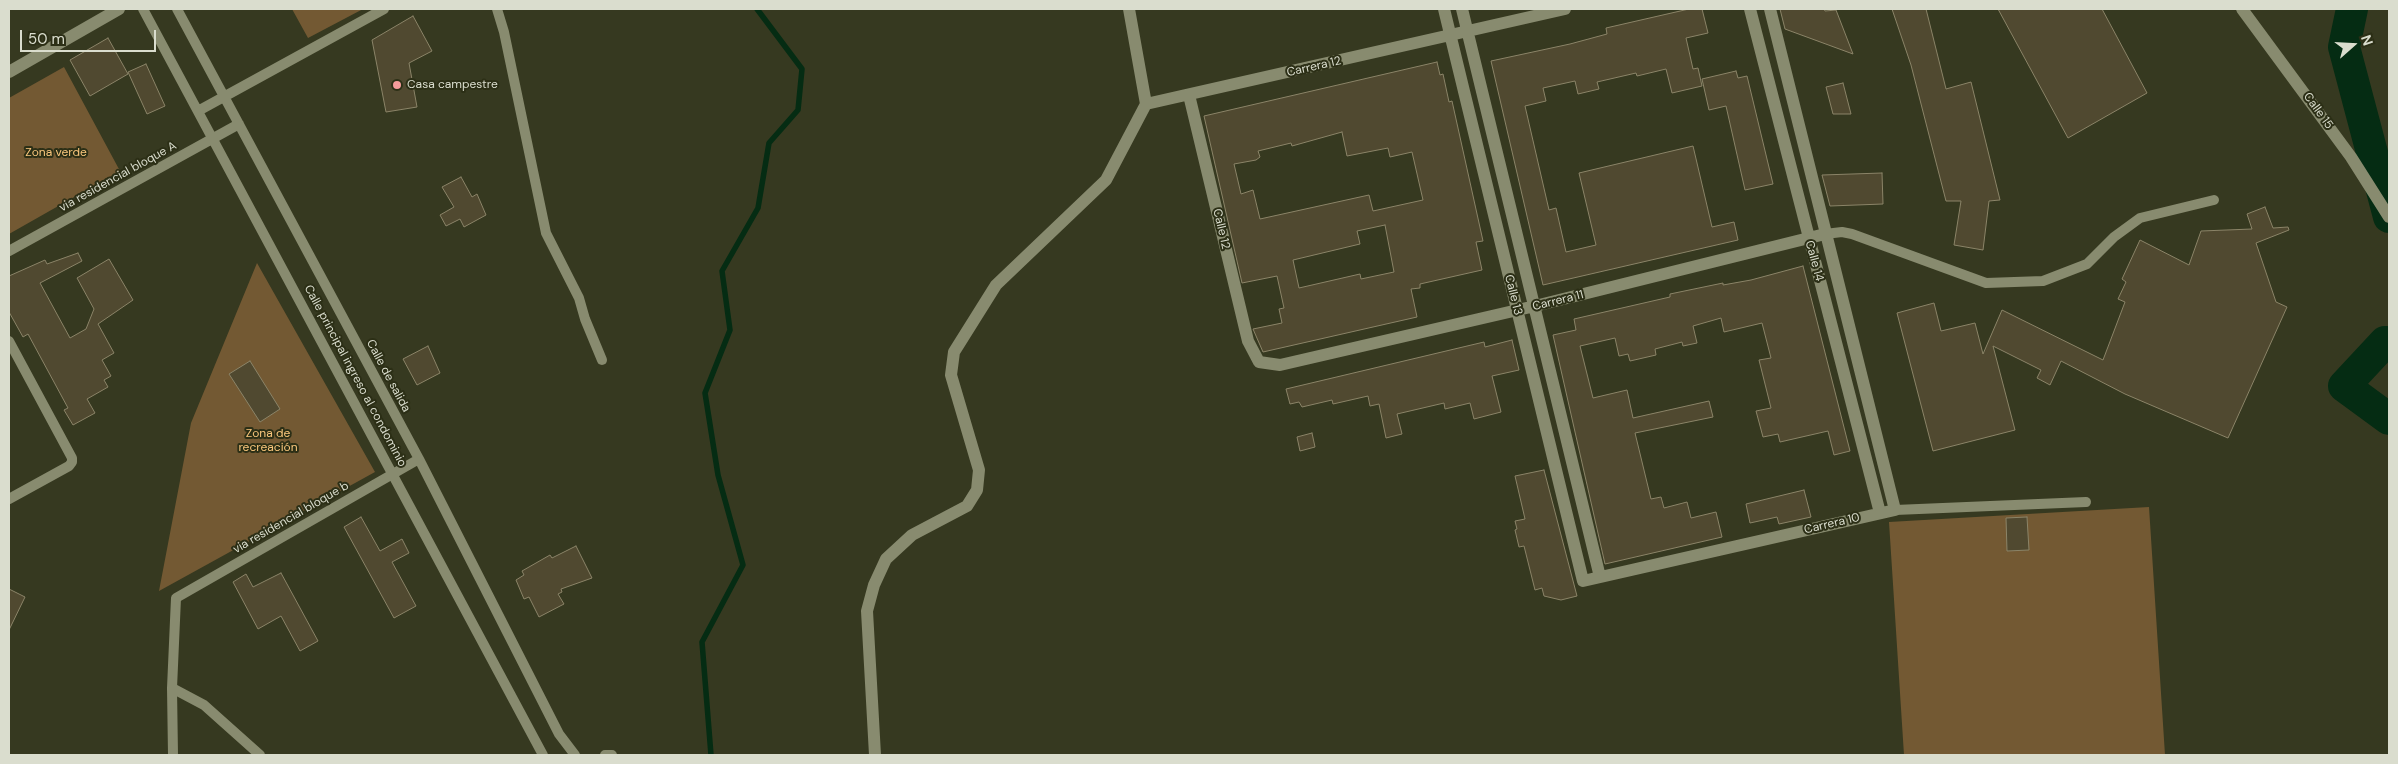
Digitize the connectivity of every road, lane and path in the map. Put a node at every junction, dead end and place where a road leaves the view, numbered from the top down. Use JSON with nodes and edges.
{"nodes":[{"id":1,"x":119,"y":9,"type":"edge"},
{"id":2,"x":143,"y":9,"type":"edge"},
{"id":3,"x":177,"y":9,"type":"edge"},
{"id":4,"x":384,"y":9,"type":"edge"},
{"id":5,"x":497,"y":9,"type":"edge"},
{"id":6,"x":1129,"y":9,"type":"edge"},
{"id":7,"x":1444,"y":9,"type":"edge"},
{"id":8,"x":1462,"y":9,"type":"edge"},
{"id":9,"x":1564,"y":9,"type":"edge"},
{"id":10,"x":1750,"y":9,"type":"edge"},
{"id":11,"x":1770,"y":9,"type":"edge"},
{"id":12,"x":2242,"y":9,"type":"edge"},
{"id":13,"x":1468,"y":32,"type":"junction"},
{"id":14,"x":1450,"y":36,"type":"junction"},
{"id":15,"x":9,"y":72,"type":"edge"},
{"id":16,"x":1189,"y":95,"type":"junction"},
{"id":17,"x":224,"y":96,"type":"junction"},
{"id":18,"x":1146,"y":104,"type":"junction"},
{"id":19,"x":198,"y":111,"type":"junction"},
{"id":20,"x":238,"y":124,"type":"junction"},
{"id":21,"x":214,"y":139,"type":"junction"},
{"id":22,"x":2214,"y":200,"type":"dead end"},
{"id":23,"x":2389,"y":217,"type":"edge"},
{"id":24,"x":1825,"y":234,"type":"junction"},
{"id":25,"x":1808,"y":238,"type":"junction"},
{"id":26,"x":9,"y":251,"type":"edge"},
{"id":27,"x":1535,"y":306,"type":"junction"},
{"id":28,"x":1517,"y":311,"type":"junction"},
{"id":29,"x":9,"y":341,"type":"edge"},
{"id":30,"x":602,"y":360,"type":"dead end"},
{"id":31,"x":1259,"y":362,"type":"joint"},
{"id":32,"x":419,"y":459,"type":"junction"},
{"id":33,"x":393,"y":473,"type":"junction"},
{"id":34,"x":9,"y":499,"type":"edge"},
{"id":35,"x":2086,"y":502,"type":"dead end"},
{"id":36,"x":1895,"y":510,"type":"junction"},
{"id":37,"x":1880,"y":513,"type":"junction"},
{"id":38,"x":1600,"y":577,"type":"junction"},
{"id":39,"x":1583,"y":581,"type":"joint"},
{"id":40,"x":172,"y":688,"type":"junction"},
{"id":41,"x":173,"y":755,"type":"edge"},
{"id":42,"x":260,"y":755,"type":"edge"},
{"id":43,"x":543,"y":755,"type":"edge"},
{"id":44,"x":575,"y":755,"type":"edge"},
{"id":45,"x":605,"y":755,"type":"edge"},
{"id":46,"x":612,"y":755,"type":"edge"},
{"id":47,"x":875,"y":755,"type":"edge"}],
"edges":[{"from":1,"to":15,"type":"street"},
{"from":2,"to":19,"type":"lane","name":"Calle principal ingreso al condominio"},
{"from":3,"to":17,"type":"lane","name":"Calle de salida"},
{"from":4,"to":17,"type":"lane"},
{"from":5,"to":30,"type":"lane"},
{"from":6,"to":18,"type":"street"},
{"from":7,"to":14,"type":"street","name":"Calle 13"},
{"from":8,"to":13,"type":"street","name":"Calle 13"},
{"from":9,"to":13,"type":"street","name":"Carrera 12"},
{"from":10,"to":25,"type":"street","name":"Calle 14"},
{"from":11,"to":24,"type":"street","name":"Calle 14"},
{"from":12,"to":23,"type":"street","name":"Calle 15"},
{"from":13,"to":14,"type":"street","name":"Carrera 12"},
{"from":13,"to":27,"type":"street","name":"Calle 13"},
{"from":14,"to":16,"type":"street","name":"Carrera 12"},
{"from":14,"to":28,"type":"street","name":"Calle 13"},
{"from":16,"to":18,"type":"street","name":"Carrera 12"},
{"from":16,"to":31,"type":"street","name":"Calle 12"},
{"from":17,"to":19,"type":"lane"},
{"from":17,"to":20,"type":"lane","name":"Calle de salida"},
{"from":18,"to":47,"type":"street"},
{"from":19,"to":21,"type":"lane","name":"Calle principal ingreso al condominio"},
{"from":20,"to":21,"type":"lane","name":"via residencial bloque A"},
{"from":20,"to":32,"type":"lane","name":"Calle de salida"},
{"from":21,"to":26,"type":"lane","name":"via residencial bloque A"},
{"from":21,"to":33,"type":"lane","name":"Calle principal ingreso al condominio"},
{"from":22,"to":24,"type":"lane"},
{"from":24,"to":25,"type":"street","name":"Carrera 11"},
{"from":24,"to":36,"type":"street","name":"Calle 14"},
{"from":25,"to":27,"type":"street","name":"Carrera 11"},
{"from":25,"to":37,"type":"street","name":"Calle 14"},
{"from":27,"to":28,"type":"street","name":"Carrera 11"},
{"from":27,"to":38,"type":"street","name":"Calle 13"},
{"from":28,"to":31,"type":"street","name":"Carrera 11"},
{"from":28,"to":39,"type":"street","name":"Calle 13"},
{"from":29,"to":34,"type":"lane"},
{"from":32,"to":33,"type":"lane","name":"via residencial bloque b"},
{"from":32,"to":44,"type":"lane","name":"Calle de salida"},
{"from":33,"to":40,"type":"lane","name":"via residencial bloque b"},
{"from":33,"to":43,"type":"lane","name":"Calle principal ingreso al condominio"},
{"from":35,"to":36,"type":"lane","name":"Carrera 10"},
{"from":36,"to":37,"type":"street","name":"Carrera 10"},
{"from":37,"to":38,"type":"street","name":"Carrera 10"},
{"from":38,"to":39,"type":"street","name":"Carrera 10"},
{"from":40,"to":41,"type":"lane"},
{"from":40,"to":42,"type":"lane"},
{"from":45,"to":46,"type":"lane"}]}
